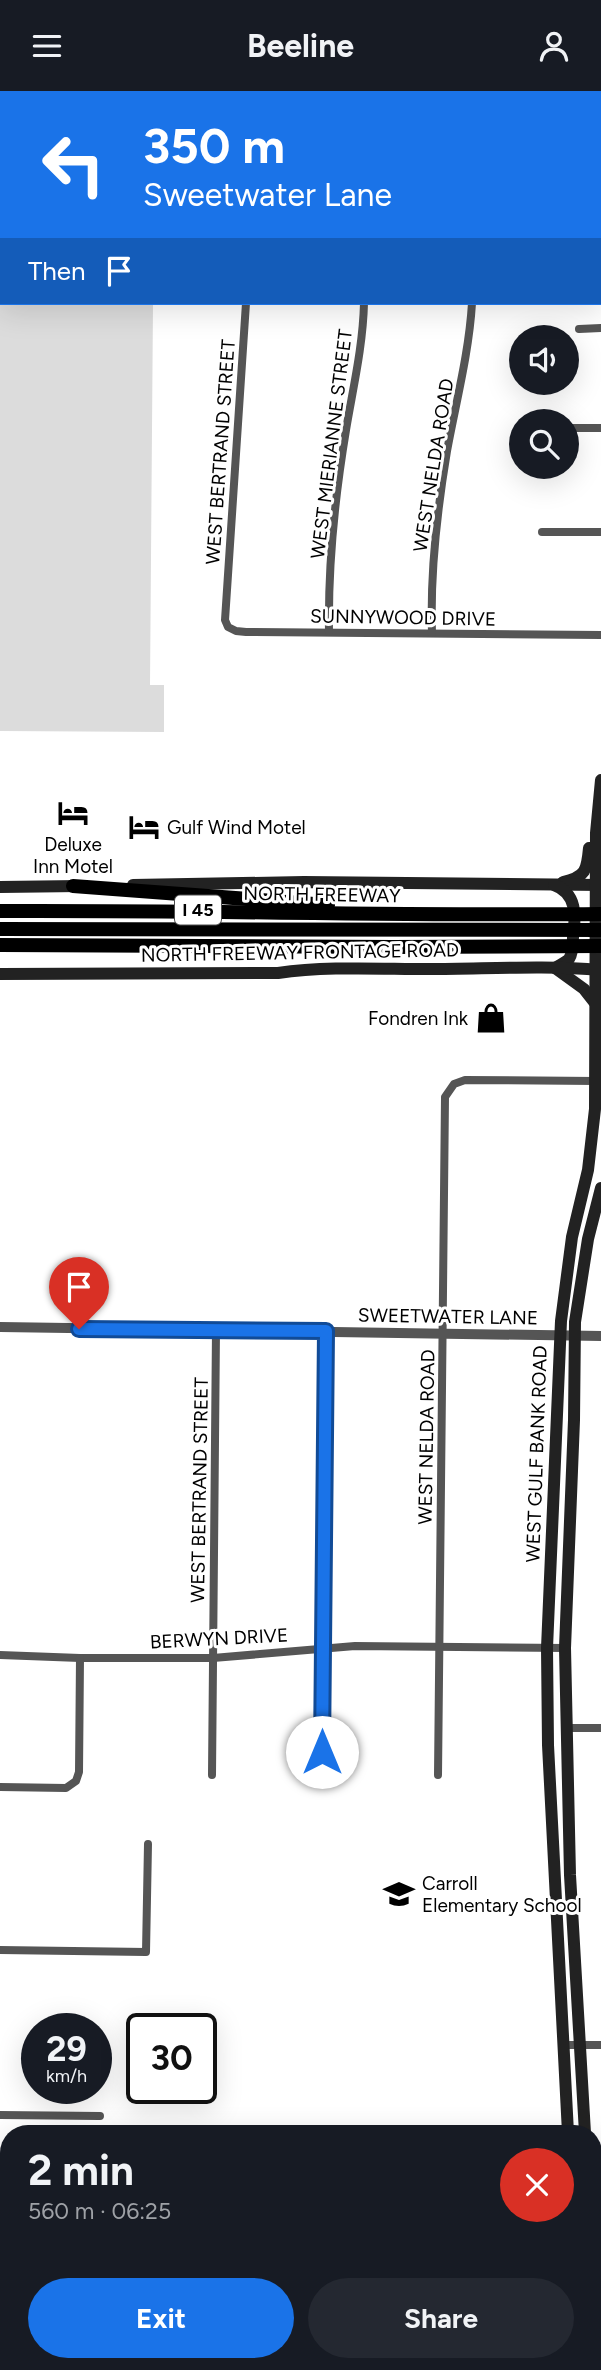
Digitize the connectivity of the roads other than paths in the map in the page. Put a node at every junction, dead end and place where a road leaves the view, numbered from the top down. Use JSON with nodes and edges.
{"nodes":[{"id":1,"x":246,"y":305,"type":"edge"},
{"id":2,"x":364,"y":305,"type":"edge"},
{"id":3,"x":472,"y":305,"type":"edge"},
{"id":4,"x":601,"y":328,"type":"edge"},
{"id":5,"x":579,"y":329,"type":"dead end"},
{"id":6,"x":579,"y":428,"type":"edge"},
{"id":7,"x":601,"y":428,"type":"edge"},
{"id":8,"x":542,"y":532,"type":"dead end"},
{"id":9,"x":601,"y":532,"type":"edge"},
{"id":10,"x":225,"y":604,"type":"joint"},
{"id":11,"x":329,"y":632,"type":"junction"},
{"id":12,"x":432,"y":633,"type":"junction"},
{"id":13,"x":601,"y":635,"type":"edge"},
{"id":14,"x":601,"y":780,"type":"edge"},
{"id":15,"x":596,"y":833,"type":"junction"},
{"id":16,"x":553,"y":885,"type":"junction"},
{"id":17,"x":598,"y":885,"type":"edge"},
{"id":18,"x":73,"y":886,"type":"junction"},
{"id":19,"x":0,"y":887,"type":"edge"},
{"id":20,"x":0,"y":911,"type":"edge"},
{"id":21,"x":601,"y":914,"type":"edge"},
{"id":22,"x":396,"y":915,"type":"junction"},
{"id":23,"x":0,"y":929,"type":"edge"},
{"id":24,"x":601,"y":930,"type":"edge"},
{"id":25,"x":0,"y":945,"type":"edge"},
{"id":26,"x":601,"y":946,"type":"edge"},
{"id":27,"x":554,"y":968,"type":"junction"},
{"id":28,"x":598,"y":970,"type":"edge"},
{"id":29,"x":0,"y":974,"type":"edge"},
{"id":30,"x":597,"y":1008,"type":"edge"},
{"id":31,"x":596,"y":1081,"type":"junction"},
{"id":32,"x":601,"y":1188,"type":"edge"},
{"id":33,"x":0,"y":1327,"type":"edge"},
{"id":34,"x":216,"y":1330,"type":"junction"},
{"id":35,"x":326,"y":1331,"type":"junction"},
{"id":36,"x":443,"y":1334,"type":"junction"},
{"id":37,"x":560,"y":1335,"type":"junction"},
{"id":38,"x":574,"y":1335,"type":"junction"},
{"id":39,"x":601,"y":1336,"type":"edge"},
{"id":40,"x":439,"y":1647,"type":"junction"},
{"id":41,"x":322,"y":1648,"type":"junction"},
{"id":42,"x":547,"y":1648,"type":"junction"},
{"id":43,"x":565,"y":1648,"type":"junction"},
{"id":44,"x":0,"y":1655,"type":"edge"},
{"id":45,"x":80,"y":1658,"type":"junction"},
{"id":46,"x":213,"y":1658,"type":"junction"},
{"id":47,"x":566,"y":1728,"type":"junction"},
{"id":48,"x":601,"y":1728,"type":"edge"},
{"id":49,"x":212,"y":1775,"type":"dead end"},
{"id":50,"x":438,"y":1775,"type":"dead end"},
{"id":51,"x":321,"y":1778,"type":"dead end"},
{"id":52,"x":0,"y":1787,"type":"edge"},
{"id":53,"x":148,"y":1844,"type":"dead end"},
{"id":54,"x":0,"y":1950,"type":"edge"},
{"id":55,"x":580,"y":2044,"type":"junction"},
{"id":56,"x":564,"y":2045,"type":"junction"},
{"id":57,"x":601,"y":2045,"type":"edge"},
{"id":58,"x":0,"y":2115,"type":"edge"},
{"id":59,"x":100,"y":2116,"type":"dead end"},
{"id":60,"x":568,"y":2125,"type":"edge"},
{"id":61,"x":585,"y":2125,"type":"edge"}],
"edges":[{"from":1,"to":10,"type":"street","name":"WEST BERTRAND STREET"},
{"from":2,"to":11,"type":"street","name":"WEST MIERIANNE STREET"},
{"from":3,"to":12,"type":"street","name":"WEST NELDA ROAD"},
{"from":4,"to":5,"type":"street"},
{"from":6,"to":7,"type":"street"},
{"from":8,"to":9,"type":"street"},
{"from":10,"to":11,"type":"street","name":"SUNNYWOOD DRIVE"},
{"from":11,"to":12,"type":"street","name":"SUNNYWOOD DRIVE"},
{"from":12,"to":13,"type":"street","name":"SUNNYWOOD DRIVE"},
{"from":14,"to":15,"type":"main road","name":"WEST GULF BANK ROAD"},
{"from":15,"to":16,"type":"main road"},
{"from":15,"to":17,"type":"main road","name":"WEST GULF BANK ROAD"},
{"from":16,"to":17,"type":"main road"},
{"from":16,"to":18,"type":"main road"},
{"from":16,"to":27,"type":"main road"},
{"from":17,"to":28,"type":"main road","name":"WEST GULF BANK ROAD"},
{"from":18,"to":19,"type":"main road"},
{"from":18,"to":22,"type":"highway"},
{"from":20,"to":22,"type":"highway","name":"NORTH FREEWAY","number":"I 45"},
{"from":21,"to":22,"type":"highway","name":"NORTH FREEWAY","number":"I 45"},
{"from":23,"to":24,"type":"highway","name":"NORTH FREEWAY"},
{"from":25,"to":26,"type":"highway","number":"I 45"},
{"from":27,"to":28,"type":"main road","name":"NORTH FREEWAY FRONTAGE ROAD"},
{"from":27,"to":29,"type":"main road","name":"NORTH FREEWAY FRONTAGE ROAD"},
{"from":27,"to":30,"type":"main road"},
{"from":28,"to":30,"type":"main road","name":"WEST GULF BANK ROAD"},
{"from":30,"to":31,"type":"main road","name":"WEST GULF BANK ROAD"},
{"from":31,"to":36,"type":"street","name":"WEST NELDA ROAD"},
{"from":31,"to":37,"type":"main road","name":"WEST GULF BANK ROAD"},
{"from":32,"to":38,"type":"main road","name":"WEST GULF BANK ROAD"},
{"from":33,"to":34,"type":"street","name":"SWEETWATER LANE"},
{"from":34,"to":35,"type":"street","name":"SWEETWATER LANE"},
{"from":34,"to":46,"type":"street","name":"WEST BERTRAND STREET"},
{"from":35,"to":36,"type":"street","name":"SWEETWATER LANE"},
{"from":35,"to":41,"type":"street"},
{"from":36,"to":37,"type":"street","name":"SWEETWATER LANE"},
{"from":36,"to":40,"type":"street","name":"WEST NELDA ROAD"},
{"from":37,"to":38,"type":"street","name":"SWEETWATER LANE"},
{"from":37,"to":42,"type":"main road","name":"WEST GULF BANK ROAD"},
{"from":38,"to":39,"type":"street","name":"SWEETWATER LANE"},
{"from":38,"to":43,"type":"main road","name":"WEST GULF BANK ROAD"},
{"from":40,"to":41,"type":"street","name":"BERWYN DRIVE"},
{"from":40,"to":42,"type":"street","name":"BERWYN DRIVE"},
{"from":40,"to":50,"type":"street","name":"WEST NELDA ROAD"},
{"from":41,"to":46,"type":"street","name":"BERWYN DRIVE"},
{"from":41,"to":51,"type":"street"},
{"from":42,"to":43,"type":"street","name":"BERWYN DRIVE"},
{"from":42,"to":56,"type":"main road","name":"WEST GULF BANK ROAD"},
{"from":43,"to":47,"type":"main road","name":"WEST GULF BANK ROAD"},
{"from":44,"to":45,"type":"street","name":"BERWYN DRIVE"},
{"from":45,"to":46,"type":"street","name":"BERWYN DRIVE"},
{"from":45,"to":52,"type":"street"},
{"from":46,"to":49,"type":"street","name":"WEST BERTRAND STREET"},
{"from":47,"to":48,"type":"street"},
{"from":47,"to":55,"type":"main road","name":"WEST GULF BANK ROAD"},
{"from":53,"to":54,"type":"street"},
{"from":55,"to":56,"type":"street"},
{"from":55,"to":57,"type":"street"},
{"from":55,"to":61,"type":"main road","name":"WEST GULF BANK ROAD"},
{"from":56,"to":60,"type":"main road","name":"WEST GULF BANK ROAD"},
{"from":58,"to":59,"type":"street"}]}
